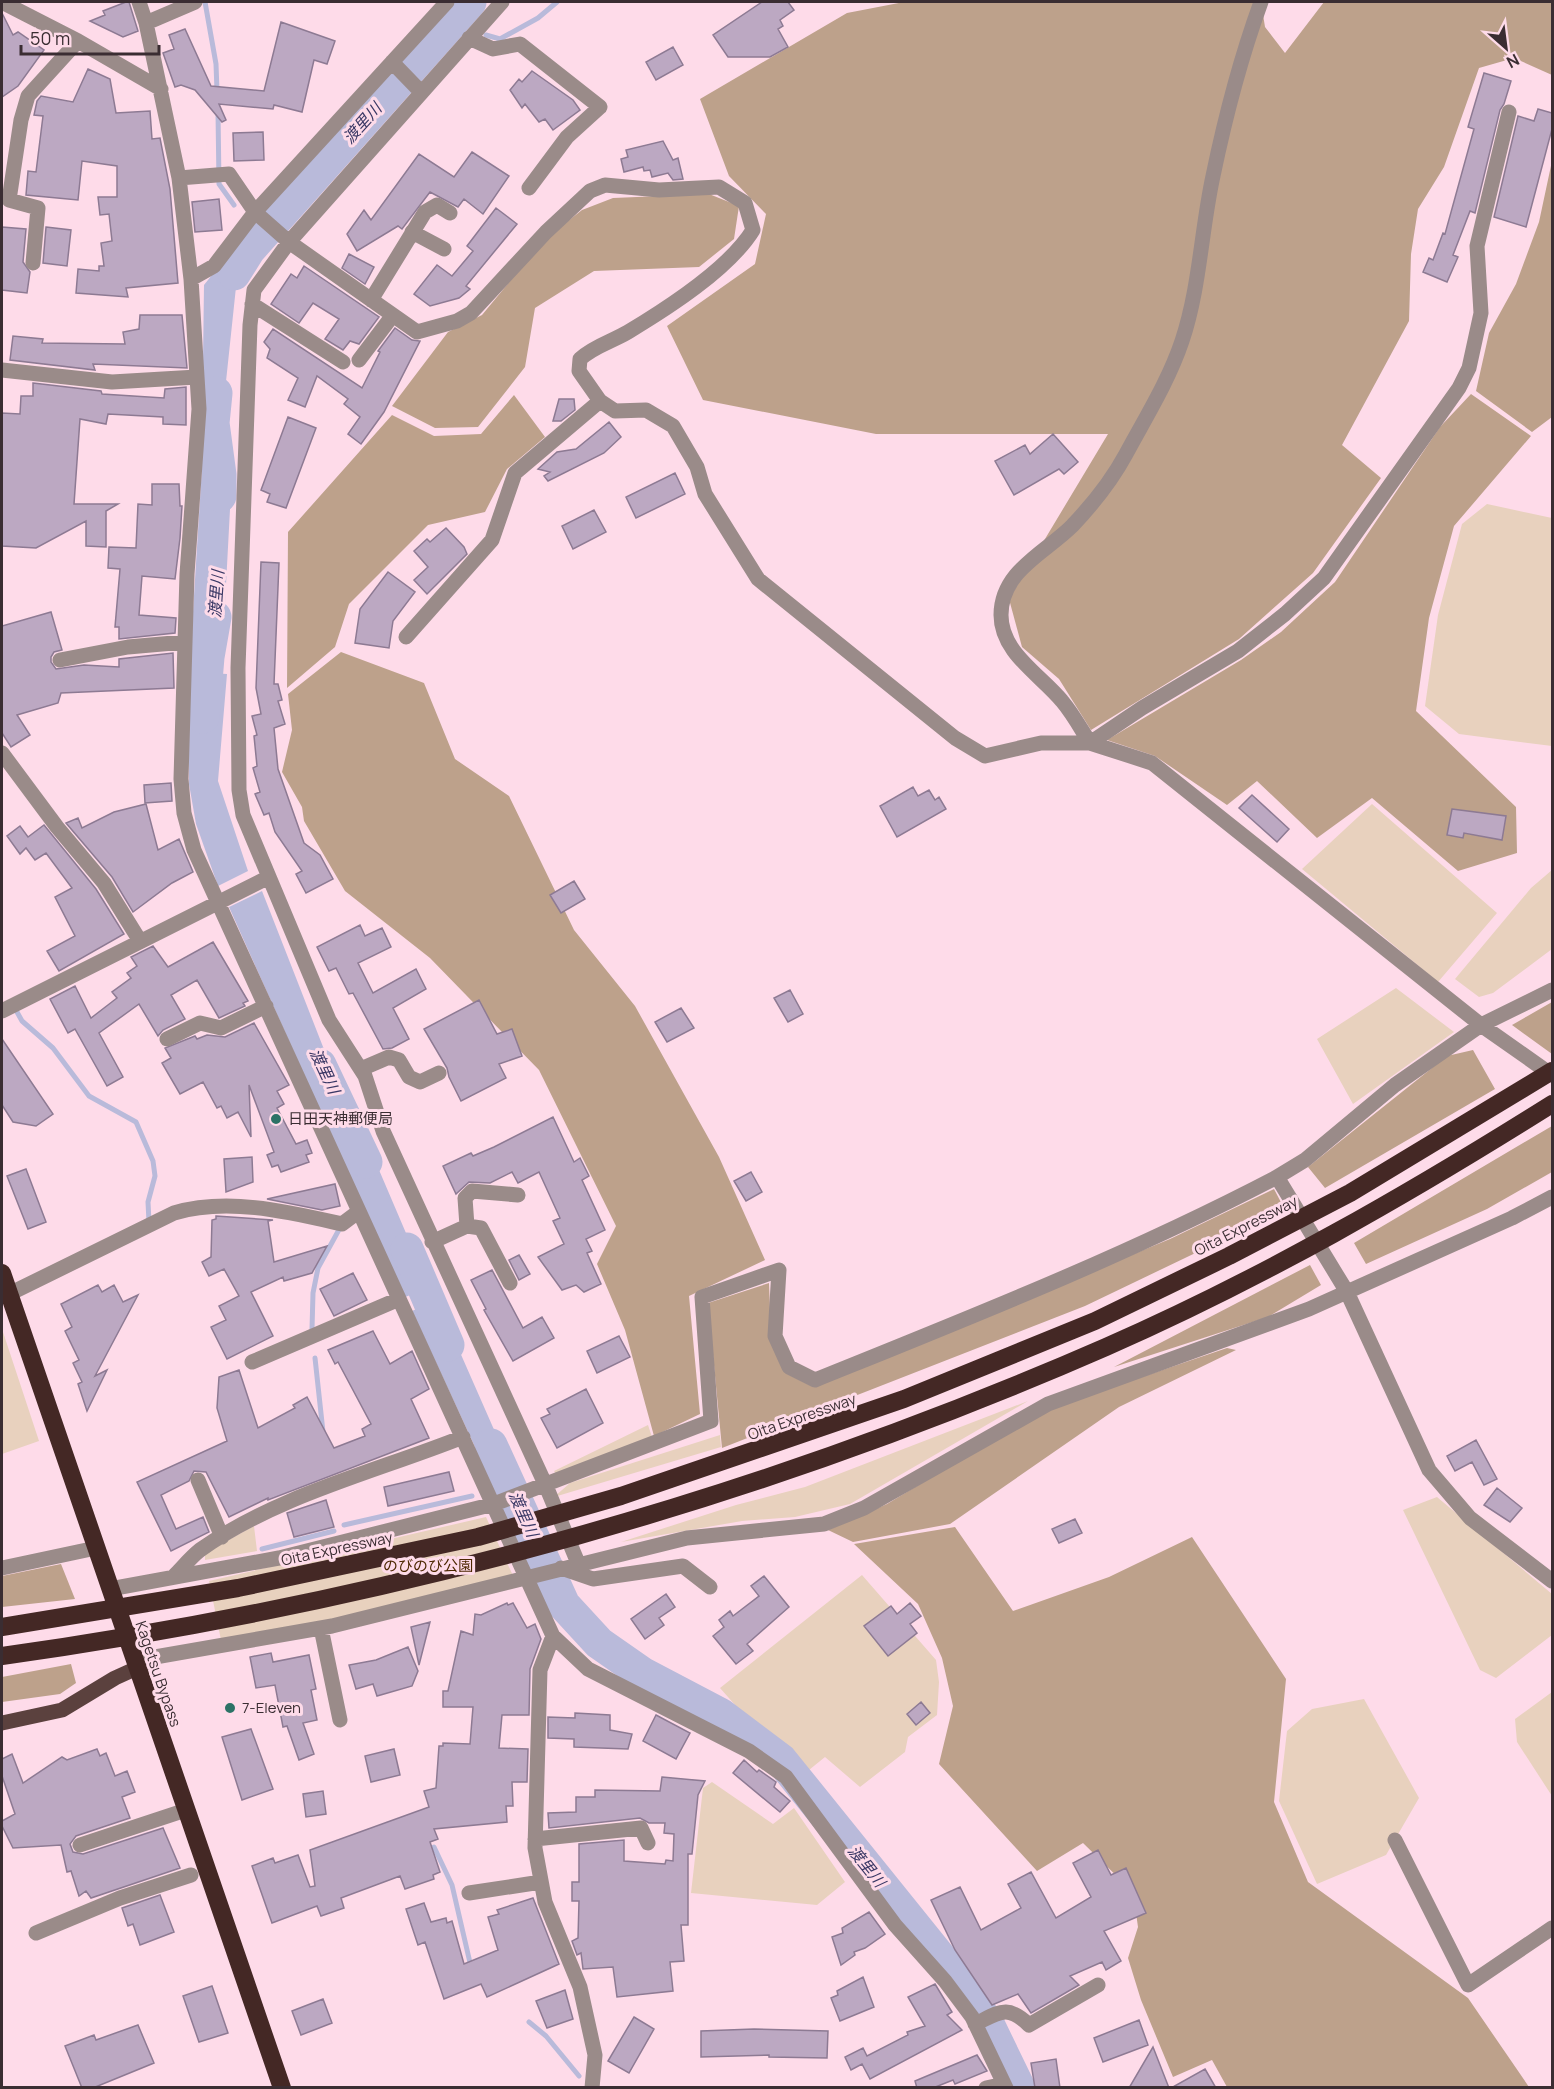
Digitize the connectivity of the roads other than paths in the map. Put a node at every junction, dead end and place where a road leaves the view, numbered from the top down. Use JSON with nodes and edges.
{"nodes":[{"id":1,"x":139,"y":2,"type":"edge"},
{"id":2,"x":194,"y":2,"type":"edge"},
{"id":3,"x":447,"y":2,"type":"edge"},
{"id":4,"x":502,"y":2,"type":"edge"},
{"id":5,"x":1261,"y":2,"type":"edge"},
{"id":6,"x":5,"y":8,"type":"edge"},
{"id":7,"x":146,"y":23,"type":"junction"},
{"id":8,"x":469,"y":38,"type":"junction"},
{"id":9,"x":78,"y":41,"type":"junction"},
{"id":10,"x":392,"y":62,"type":"junction"},
{"id":11,"x":161,"y":90,"type":"junction"},
{"id":12,"x":421,"y":92,"type":"junction"},
{"id":13,"x":1509,"y":112,"type":"dead end"},
{"id":14,"x":179,"y":178,"type":"junction"},
{"id":15,"x":529,"y":188,"type":"dead end"},
{"id":16,"x":255,"y":212,"type":"junction"},
{"id":17,"x":450,"y":213,"type":"dead end"},
{"id":18,"x":412,"y":232,"type":"junction"},
{"id":19,"x":289,"y":242,"type":"junction"},
{"id":20,"x":444,"y":249,"type":"dead end"},
{"id":21,"x":33,"y":263,"type":"dead end"},
{"id":22,"x":191,"y":279,"type":"junction"},
{"id":23,"x":371,"y":300,"type":"junction"},
{"id":24,"x":252,"y":304,"type":"junction"},
{"id":25,"x":393,"y":315,"type":"junction"},
{"id":26,"x":359,"y":360,"type":"dead end"},
{"id":27,"x":343,"y":362,"type":"dead end"},
{"id":28,"x":2,"y":370,"type":"edge"},
{"id":29,"x":197,"y":377,"type":"junction"},
{"id":30,"x":600,"y":401,"type":"junction"},
{"id":31,"x":406,"y":637,"type":"dead end"},
{"id":32,"x":185,"y":642,"type":"junction"},
{"id":33,"x":60,"y":660,"type":"dead end"},
{"id":34,"x":1090,"y":743,"type":"junction"},
{"id":35,"x":2,"y":753,"type":"edge"},
{"id":36,"x":269,"y":877,"type":"junction"},
{"id":37,"x":218,"y":901,"type":"junction"},
{"id":38,"x":140,"y":941,"type":"junction"},
{"id":39,"x":1552,"y":990,"type":"edge"},
{"id":40,"x":266,"y":1006,"type":"junction"},
{"id":41,"x":2,"y":1011,"type":"edge"},
{"id":42,"x":1481,"y":1025,"type":"junction"},
{"id":43,"x":167,"y":1039,"type":"dead end"},
{"id":44,"x":361,"y":1069,"type":"junction"},
{"id":45,"x":439,"y":1073,"type":"dead end"},
{"id":46,"x":1552,"y":1073,"type":"edge"},
{"id":47,"x":1552,"y":1104,"type":"edge"},
{"id":48,"x":1277,"y":1177,"type":"junction"},
{"id":49,"x":518,"y":1195,"type":"dead end"},
{"id":50,"x":1552,"y":1197,"type":"edge"},
{"id":51,"x":358,"y":1212,"type":"junction"},
{"id":52,"x":467,"y":1226,"type":"junction"},
{"id":53,"x":432,"y":1242,"type":"junction"},
{"id":54,"x":2,"y":1273,"type":"edge"},
{"id":55,"x":510,"y":1283,"type":"dead end"},
{"id":56,"x":1347,"y":1292,"type":"junction"},
{"id":57,"x":9,"y":1294,"type":"junction"},
{"id":58,"x":399,"y":1299,"type":"junction"},
{"id":59,"x":252,"y":1362,"type":"dead end"},
{"id":60,"x":463,"y":1437,"type":"junction"},
{"id":61,"x":198,"y":1480,"type":"dead end"},
{"id":62,"x":545,"y":1486,"type":"junction"},
{"id":63,"x":495,"y":1504,"type":"junction"},
{"id":64,"x":222,"y":1538,"type":"junction"},
{"id":65,"x":96,"y":1548,"type":"junction"},
{"id":66,"x":578,"y":1563,"type":"junction"},
{"id":67,"x":2,"y":1568,"type":"edge"},
{"id":68,"x":560,"y":1569,"type":"junction"},
{"id":69,"x":174,"y":1576,"type":"junction"},
{"id":70,"x":529,"y":1576,"type":"junction"},
{"id":71,"x":1552,"y":1581,"type":"edge"},
{"id":72,"x":710,"y":1587,"type":"dead end"},
{"id":73,"x":110,"y":1589,"type":"junction"},
{"id":74,"x":2,"y":1627,"type":"edge"},
{"id":75,"x":321,"y":1628,"type":"junction"},
{"id":76,"x":553,"y":1636,"type":"junction"},
{"id":77,"x":2,"y":1656,"type":"edge"},
{"id":78,"x":137,"y":1668,"type":"junction"},
{"id":79,"x":340,"y":1720,"type":"dead end"},
{"id":80,"x":2,"y":1723,"type":"edge"},
{"id":81,"x":186,"y":1810,"type":"junction"},
{"id":82,"x":536,"y":1839,"type":"junction"},
{"id":83,"x":1395,"y":1840,"type":"dead end"},
{"id":84,"x":648,"y":1843,"type":"dead end"},
{"id":85,"x":80,"y":1845,"type":"dead end"},
{"id":86,"x":191,"y":1875,"type":"dead end"},
{"id":87,"x":541,"y":1882,"type":"junction"},
{"id":88,"x":469,"y":1893,"type":"dead end"},
{"id":89,"x":1552,"y":1928,"type":"edge"},
{"id":90,"x":36,"y":1934,"type":"dead end"},
{"id":91,"x":1098,"y":1985,"type":"dead end"},
{"id":92,"x":976,"y":2024,"type":"junction"},
{"id":93,"x":1005,"y":2086,"type":"edge"},
{"id":94,"x":282,"y":2088,"type":"edge"},
{"id":95,"x":592,"y":2088,"type":"edge"},
{"id":96,"x":986,"y":2088,"type":"edge"}],
"edges":[{"from":1,"to":7,"type":"street"},
{"from":2,"to":7,"type":"street"},
{"from":3,"to":10,"type":"street"},
{"from":4,"to":8,"type":"street"},
{"from":5,"to":34,"type":"street"},
{"from":6,"to":9,"type":"street"},
{"from":7,"to":11,"type":"street"},
{"from":8,"to":12,"type":"street"},
{"from":8,"to":15,"type":"street"},
{"from":9,"to":11,"type":"street"},
{"from":9,"to":21,"type":"street"},
{"from":10,"to":12,"type":"street"},
{"from":10,"to":16,"type":"street"},
{"from":11,"to":14,"type":"street"},
{"from":12,"to":19,"type":"street"},
{"from":13,"to":34,"type":"street"},
{"from":14,"to":16,"type":"street"},
{"from":14,"to":22,"type":"street"},
{"from":16,"to":19,"type":"street"},
{"from":16,"to":22,"type":"street"},
{"from":17,"to":18,"type":"street"},
{"from":18,"to":20,"type":"street"},
{"from":18,"to":23,"type":"street"},
{"from":19,"to":23,"type":"street"},
{"from":19,"to":24,"type":"street"},
{"from":22,"to":29,"type":"street"},
{"from":23,"to":25,"type":"street"},
{"from":24,"to":27,"type":"street"},
{"from":24,"to":36,"type":"street"},
{"from":25,"to":26,"type":"street"},
{"from":25,"to":30,"type":"street"},
{"from":28,"to":29,"type":"street"},
{"from":29,"to":32,"type":"street"},
{"from":30,"to":31,"type":"street"},
{"from":30,"to":34,"type":"street"},
{"from":32,"to":33,"type":"street"},
{"from":32,"to":37,"type":"street"},
{"from":34,"to":42,"type":"street"},
{"from":35,"to":38,"type":"street"},
{"from":36,"to":37,"type":"street"},
{"from":36,"to":44,"type":"street"},
{"from":37,"to":38,"type":"street"},
{"from":37,"to":40,"type":"street"},
{"from":38,"to":41,"type":"street"},
{"from":39,"to":42,"type":"street"},
{"from":40,"to":43,"type":"street"},
{"from":40,"to":51,"type":"street"},
{"from":42,"to":46,"type":"street"},
{"from":42,"to":48,"type":"street"},
{"from":44,"to":45,"type":"street"},
{"from":44,"to":53,"type":"street"},
{"from":46,"to":74,"type":"highway","name":"Oita Expressway"},
{"from":47,"to":77,"type":"highway"},
{"from":48,"to":56,"type":"street"},
{"from":48,"to":62,"type":"street"},
{"from":49,"to":52,"type":"street"},
{"from":50,"to":56,"type":"street"},
{"from":51,"to":57,"type":"street"},
{"from":51,"to":58,"type":"street"},
{"from":52,"to":53,"type":"street"},
{"from":52,"to":55,"type":"street"},
{"from":53,"to":62,"type":"street"},
{"from":54,"to":57,"type":"highway","name":"Kagetsu Bypass"},
{"from":56,"to":66,"type":"street"},
{"from":56,"to":71,"type":"street"},
{"from":57,"to":65,"type":"highway","name":"Kagetsu Bypass"},
{"from":58,"to":59,"type":"street"},
{"from":58,"to":60,"type":"street"},
{"from":60,"to":63,"type":"street"},
{"from":60,"to":64,"type":"street"},
{"from":61,"to":64,"type":"street"},
{"from":62,"to":63,"type":"street"},
{"from":62,"to":66,"type":"street"},
{"from":63,"to":69,"type":"street"},
{"from":63,"to":70,"type":"street"},
{"from":64,"to":69,"type":"street"},
{"from":65,"to":67,"type":"street"},
{"from":65,"to":73,"type":"highway","name":"Kagetsu Bypass"},
{"from":66,"to":68,"type":"street"},
{"from":68,"to":70,"type":"street"},
{"from":68,"to":72,"type":"street"},
{"from":69,"to":73,"type":"street"},
{"from":70,"to":75,"type":"street"},
{"from":70,"to":76,"type":"street"},
{"from":73,"to":78,"type":"highway","name":"Kagetsu Bypass"},
{"from":75,"to":78,"type":"street"},
{"from":75,"to":79,"type":"street"},
{"from":76,"to":82,"type":"street"},
{"from":76,"to":92,"type":"street"},
{"from":78,"to":80,"type":"main road"},
{"from":78,"to":81,"type":"highway","name":"Kagetsu Bypass"},
{"from":81,"to":85,"type":"street"},
{"from":81,"to":94,"type":"highway","name":"Kagetsu Bypass"},
{"from":82,"to":84,"type":"street"},
{"from":82,"to":87,"type":"street"},
{"from":83,"to":89,"type":"street"},
{"from":86,"to":90,"type":"street"},
{"from":87,"to":88,"type":"street"},
{"from":87,"to":95,"type":"street"},
{"from":91,"to":92,"type":"street"},
{"from":92,"to":93,"type":"street"},
{"from":93,"to":96,"type":"street"}]}
